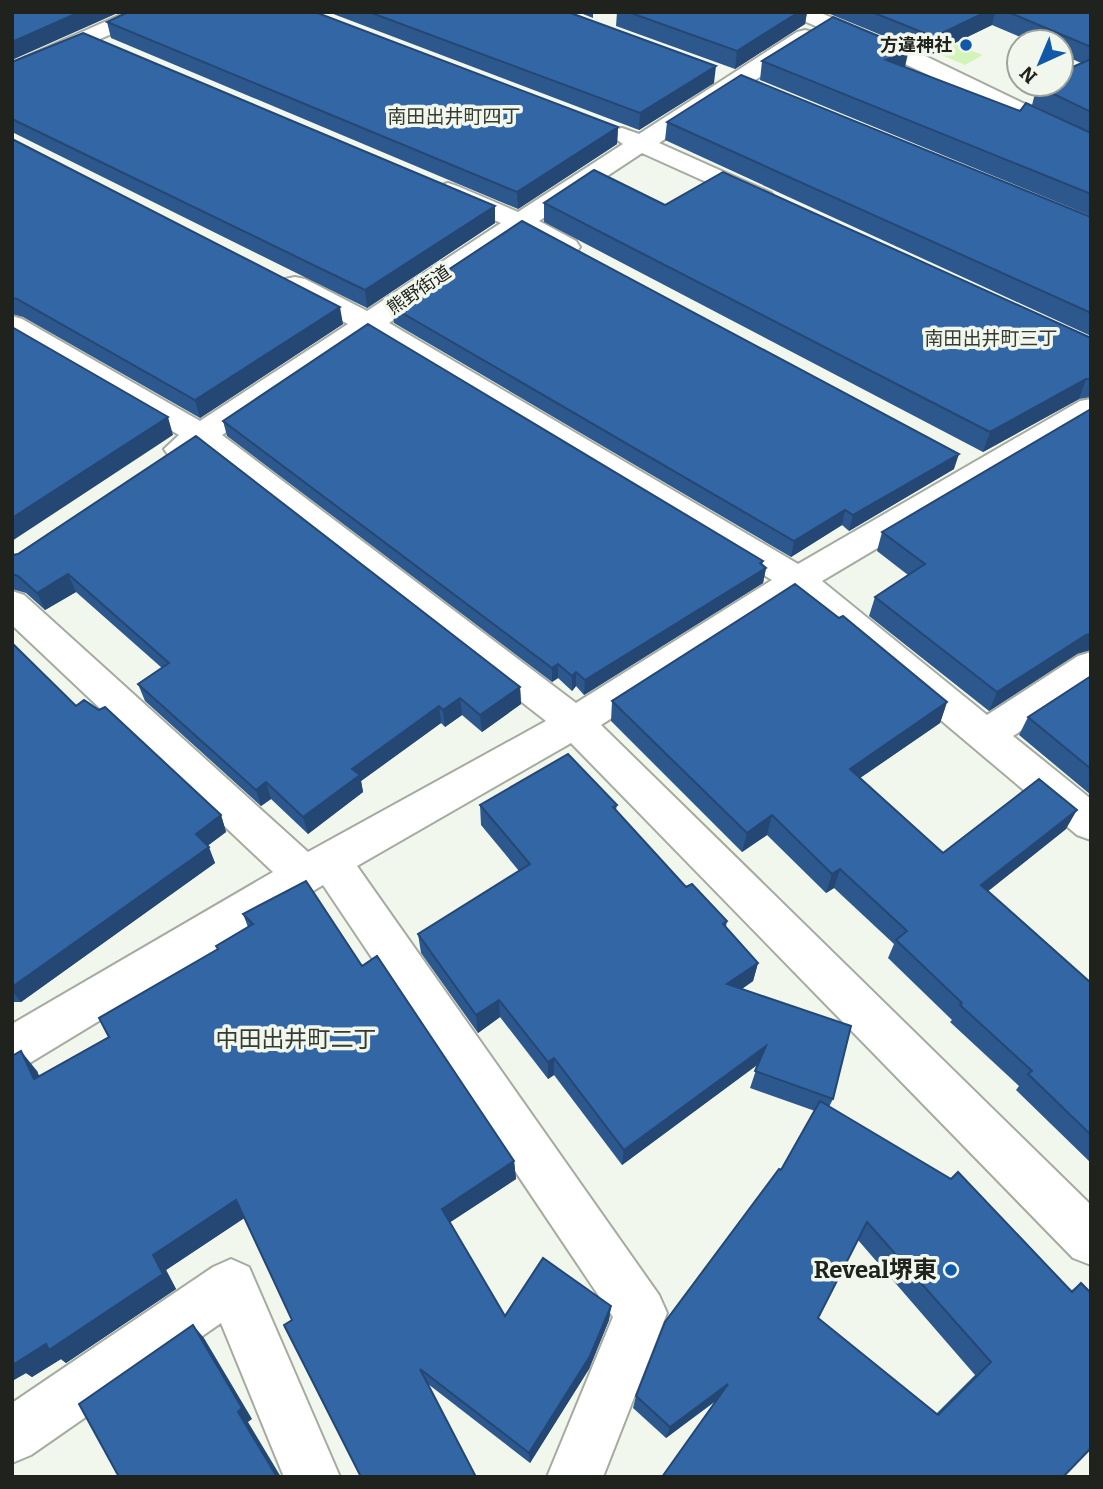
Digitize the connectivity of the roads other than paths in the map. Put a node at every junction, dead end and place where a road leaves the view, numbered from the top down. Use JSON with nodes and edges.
{"nodes":[{"id":1,"x":145,"y":12,"type":"edge"},
{"id":2,"x":799,"y":12,"type":"edge"},
{"id":3,"x":828,"y":23,"type":"junction"},
{"id":4,"x":88,"y":38,"type":"junction"},
{"id":5,"x":113,"y":49,"type":"edge"},
{"id":6,"x":12,"y":71,"type":"edge"},
{"id":7,"x":603,"y":128,"type":"edge"},
{"id":8,"x":641,"y":142,"type":"junction"},
{"id":9,"x":1091,"y":145,"type":"edge"},
{"id":10,"x":431,"y":184,"type":"edge"},
{"id":11,"x":778,"y":206,"type":"edge"},
{"id":12,"x":520,"y":222,"type":"junction"},
{"id":13,"x":593,"y":261,"type":"edge"},
{"id":14,"x":271,"y":272,"type":"edge"},
{"id":15,"x":369,"y":323,"type":"junction"},
{"id":16,"x":12,"y":325,"type":"edge"},
{"id":17,"x":1091,"y":408,"type":"edge"},
{"id":18,"x":201,"y":435,"type":"junction"},
{"id":19,"x":157,"y":465,"type":"edge"},
{"id":20,"x":798,"y":580,"type":"junction"},
{"id":21,"x":12,"y":604,"type":"edge"},
{"id":22,"x":1091,"y":666,"type":"edge"},
{"id":23,"x":575,"y":723,"type":"junction"},
{"id":24,"x":986,"y":735,"type":"junction"},
{"id":25,"x":1091,"y":823,"type":"edge"},
{"id":26,"x":317,"y":868,"type":"junction"},
{"id":27,"x":12,"y":1049,"type":"edge"},
{"id":28,"x":1091,"y":1240,"type":"edge"},
{"id":29,"x":12,"y":1436,"type":"edge"},
{"id":30,"x":312,"y":1477,"type":"edge"},
{"id":31,"x":575,"y":1477,"type":"edge"}],
"edges":[{"from":1,"to":4,"type":"street"},
{"from":2,"to":3,"type":"street"},
{"from":3,"to":8,"type":"street","name":"熊野街道"},
{"from":3,"to":9,"type":"street"},
{"from":4,"to":5,"type":"street"},
{"from":4,"to":6,"type":"street"},
{"from":7,"to":8,"type":"street"},
{"from":8,"to":11,"type":"street"},
{"from":8,"to":12,"type":"street","name":"熊野街道"},
{"from":10,"to":12,"type":"street"},
{"from":12,"to":13,"type":"street"},
{"from":12,"to":15,"type":"street","name":"熊野街道"},
{"from":14,"to":15,"type":"street"},
{"from":15,"to":18,"type":"street","name":"熊野街道"},
{"from":15,"to":20,"type":"street"},
{"from":16,"to":18,"type":"street"},
{"from":17,"to":20,"type":"street"},
{"from":18,"to":19,"type":"street","name":"熊野街道"},
{"from":18,"to":23,"type":"street"},
{"from":20,"to":23,"type":"street"},
{"from":20,"to":24,"type":"street"},
{"from":21,"to":26,"type":"street"},
{"from":22,"to":24,"type":"street"},
{"from":23,"to":26,"type":"street"},
{"from":23,"to":28,"type":"street"},
{"from":24,"to":25,"type":"street"},
{"from":26,"to":27,"type":"street"},
{"from":26,"to":31,"type":"street"},
{"from":29,"to":30,"type":"street"}]}
